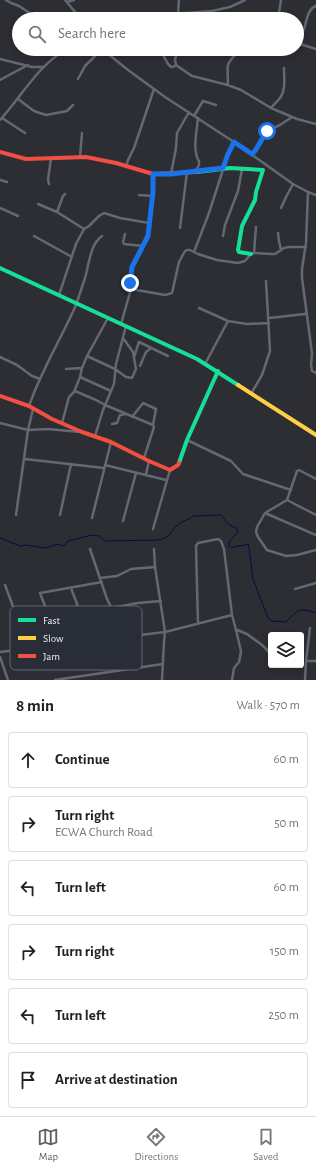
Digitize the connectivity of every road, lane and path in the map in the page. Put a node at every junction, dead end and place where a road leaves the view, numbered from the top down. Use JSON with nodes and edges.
{"nodes":[{"id":1,"x":6,"y":0,"type":"edge"},
{"id":2,"x":74,"y":0,"type":"edge"},
{"id":3,"x":179,"y":0,"type":"edge"},
{"id":4,"x":245,"y":0,"type":"edge"},
{"id":5,"x":281,"y":0,"type":"edge"},
{"id":6,"x":66,"y":1,"type":"edge"},
{"id":7,"x":316,"y":6,"type":"edge"},
{"id":8,"x":212,"y":11,"type":"joint"},
{"id":9,"x":28,"y":12,"type":"edge"},
{"id":10,"x":75,"y":12,"type":"edge"},
{"id":11,"x":178,"y":12,"type":"edge"},
{"id":12,"x":195,"y":12,"type":"edge"},
{"id":13,"x":279,"y":12,"type":"edge"},
{"id":14,"x":304,"y":27,"type":"edge"},
{"id":15,"x":304,"y":45,"type":"edge"},
{"id":16,"x":316,"y":49,"type":"edge"},
{"id":17,"x":56,"y":56,"type":"edge"},
{"id":18,"x":95,"y":56,"type":"edge"},
{"id":19,"x":111,"y":56,"type":"edge"},
{"id":20,"x":164,"y":56,"type":"edge"},
{"id":21,"x":176,"y":56,"type":"edge"},
{"id":22,"x":235,"y":56,"type":"edge"},
{"id":23,"x":0,"y":59,"type":"edge"},
{"id":24,"x":28,"y":65,"type":"junction"},
{"id":25,"x":176,"y":65,"type":"junction"},
{"id":26,"x":43,"y":67,"type":"junction"},
{"id":27,"x":284,"y":68,"type":"dead end"},
{"id":28,"x":78,"y":79,"type":"dead end"},
{"id":29,"x":0,"y":80,"type":"edge"},
{"id":30,"x":228,"y":85,"type":"junction"},
{"id":31,"x":154,"y":89,"type":"junction"},
{"id":32,"x":18,"y":99,"type":"junction"},
{"id":33,"x":73,"y":105,"type":"dead end"},
{"id":34,"x":216,"y":105,"type":"dead end"},
{"id":35,"x":271,"y":108,"type":"junction"},
{"id":36,"x":189,"y":112,"type":"junction"},
{"id":37,"x":194,"y":116,"type":"junction"},
{"id":38,"x":293,"y":117,"type":"junction"},
{"id":39,"x":198,"y":118,"type":"junction"},
{"id":40,"x":1,"y":119,"type":"edge"},
{"id":41,"x":316,"y":124,"type":"edge"},
{"id":42,"x":25,"y":133,"type":"dead end"},
{"id":43,"x":82,"y":133,"type":"dead end"},
{"id":44,"x":234,"y":142,"type":"junction"},
{"id":45,"x":0,"y":152,"type":"edge"},
{"id":46,"x":252,"y":154,"type":"junction"},
{"id":47,"x":80,"y":157,"type":"junction"},
{"id":48,"x":51,"y":158,"type":"junction"},
{"id":49,"x":126,"y":166,"type":"junction"},
{"id":50,"x":270,"y":167,"type":"junction"},
{"id":51,"x":223,"y":168,"type":"junction"},
{"id":52,"x":242,"y":168,"type":"junction"},
{"id":53,"x":263,"y":170,"type":"junction"},
{"id":54,"x":187,"y":172,"type":"junction"},
{"id":55,"x":195,"y":172,"type":"junction"},
{"id":56,"x":153,"y":174,"type":"junction"},
{"id":57,"x":171,"y":174,"type":"junction"},
{"id":58,"x":0,"y":180,"type":"edge"},
{"id":59,"x":7,"y":182,"type":"dead end"},
{"id":60,"x":49,"y":184,"type":"dead end"},
{"id":61,"x":293,"y":184,"type":"junction"},
{"id":62,"x":308,"y":192,"type":"junction"},
{"id":63,"x":65,"y":194,"type":"dead end"},
{"id":64,"x":139,"y":195,"type":"dead end"},
{"id":65,"x":316,"y":195,"type":"edge"},
{"id":66,"x":152,"y":196,"type":"junction"},
{"id":67,"x":38,"y":204,"type":"dead end"},
{"id":68,"x":0,"y":208,"type":"edge"},
{"id":69,"x":281,"y":208,"type":"dead end"},
{"id":70,"x":57,"y":212,"type":"junction"},
{"id":71,"x":18,"y":216,"type":"dead end"},
{"id":72,"x":149,"y":223,"type":"junction"},
{"id":73,"x":256,"y":227,"type":"dead end"},
{"id":74,"x":180,"y":228,"type":"dead end"},
{"id":75,"x":84,"y":229,"type":"junction"},
{"id":76,"x":278,"y":232,"type":"dead end"},
{"id":77,"x":125,"y":234,"type":"dead end"},
{"id":78,"x":34,"y":236,"type":"dead end"},
{"id":79,"x":102,"y":236,"type":"dead end"},
{"id":80,"x":223,"y":236,"type":"dead end"},
{"id":81,"x":143,"y":246,"type":"junction"},
{"id":82,"x":306,"y":247,"type":"junction"},
{"id":83,"x":281,"y":250,"type":"junction"},
{"id":84,"x":194,"y":252,"type":"junction"},
{"id":85,"x":253,"y":254,"type":"junction"},
{"id":86,"x":72,"y":257,"type":"junction"},
{"id":87,"x":0,"y":268,"type":"edge"},
{"id":88,"x":266,"y":281,"type":"dead end"},
{"id":89,"x":131,"y":290,"type":"junction"},
{"id":90,"x":60,"y":295,"type":"junction"},
{"id":91,"x":76,"y":303,"type":"junction"},
{"id":92,"x":199,"y":308,"type":"dead end"},
{"id":93,"x":307,"y":312,"type":"junction"},
{"id":94,"x":108,"y":318,"type":"junction"},
{"id":95,"x":269,"y":318,"type":"junction"},
{"id":96,"x":228,"y":321,"type":"junction"},
{"id":97,"x":269,"y":323,"type":"junction"},
{"id":98,"x":123,"y":325,"type":"junction"},
{"id":99,"x":122,"y":338,"type":"junction"},
{"id":100,"x":151,"y":348,"type":"junction"},
{"id":101,"x":0,"y":356,"type":"edge"},
{"id":102,"x":87,"y":356,"type":"junction"},
{"id":103,"x":168,"y":356,"type":"dead end"},
{"id":104,"x":134,"y":358,"type":"junction"},
{"id":105,"x":204,"y":364,"type":"junction"},
{"id":106,"x":140,"y":366,"type":"dead end"},
{"id":107,"x":82,"y":368,"type":"junction"},
{"id":108,"x":66,"y":369,"type":"dead end"},
{"id":109,"x":115,"y":369,"type":"junction"},
{"id":110,"x":218,"y":371,"type":"junction"},
{"id":111,"x":316,"y":373,"type":"edge"},
{"id":112,"x":80,"y":377,"type":"junction"},
{"id":113,"x":40,"y":379,"type":"junction"},
{"id":114,"x":75,"y":391,"type":"junction"},
{"id":115,"x":111,"y":391,"type":"junction"},
{"id":116,"x":251,"y":394,"type":"junction"},
{"id":117,"x":0,"y":396,"type":"edge"},
{"id":118,"x":104,"y":405,"type":"junction"},
{"id":119,"x":31,"y":408,"type":"junction"},
{"id":120,"x":127,"y":414,"type":"junction"},
{"id":121,"x":132,"y":417,"type":"junction"},
{"id":122,"x":0,"y":423,"type":"edge"},
{"id":123,"x":62,"y":423,"type":"junction"},
{"id":124,"x":112,"y":424,"type":"dead end"},
{"id":125,"x":153,"y":425,"type":"junction"},
{"id":126,"x":28,"y":430,"type":"junction"},
{"id":127,"x":82,"y":432,"type":"junction"},
{"id":128,"x":316,"y":435,"type":"edge"},
{"id":129,"x":95,"y":436,"type":"junction"},
{"id":130,"x":187,"y":440,"type":"junction"},
{"id":131,"x":111,"y":442,"type":"junction"},
{"id":132,"x":144,"y":458,"type":"junction"},
{"id":133,"x":25,"y":459,"type":"junction"},
{"id":134,"x":149,"y":461,"type":"junction"},
{"id":135,"x":71,"y":464,"type":"junction"},
{"id":136,"x":105,"y":466,"type":"junction"},
{"id":137,"x":170,"y":470,"type":"junction"},
{"id":138,"x":136,"y":473,"type":"junction"},
{"id":139,"x":146,"y":474,"type":"junction"},
{"id":140,"x":316,"y":479,"type":"edge"},
{"id":141,"x":166,"y":480,"type":"junction"},
{"id":142,"x":291,"y":490,"type":"junction"},
{"id":143,"x":287,"y":500,"type":"junction"},
{"id":144,"x":265,"y":513,"type":"junction"},
{"id":145,"x":16,"y":515,"type":"dead end"},
{"id":146,"x":316,"y":515,"type":"edge"},
{"id":147,"x":60,"y":516,"type":"dead end"},
{"id":148,"x":92,"y":518,"type":"dead end"},
{"id":149,"x":123,"y":521,"type":"dead end"},
{"id":150,"x":153,"y":529,"type":"dead end"},
{"id":151,"x":316,"y":534,"type":"edge"},
{"id":152,"x":90,"y":549,"type":"dead end"},
{"id":153,"x":154,"y":549,"type":"dead end"},
{"id":154,"x":316,"y":550,"type":"edge"},
{"id":155,"x":155,"y":567,"type":"junction"},
{"id":156,"x":100,"y":578,"type":"junction"},
{"id":157,"x":102,"y":582,"type":"junction"},
{"id":158,"x":316,"y":583,"type":"edge"},
{"id":159,"x":5,"y":585,"type":"dead end"},
{"id":160,"x":71,"y":588,"type":"junction"},
{"id":161,"x":295,"y":589,"type":"dead end"},
{"id":162,"x":161,"y":601,"type":"junction"},
{"id":163,"x":13,"y":606,"type":"edge"},
{"id":164,"x":45,"y":606,"type":"edge"},
{"id":165,"x":78,"y":606,"type":"edge"},
{"id":166,"x":110,"y":606,"type":"edge"},
{"id":167,"x":122,"y":606,"type":"edge"},
{"id":168,"x":232,"y":615,"type":"junction"},
{"id":169,"x":198,"y":624,"type":"junction"},
{"id":170,"x":310,"y":628,"type":"dead end"},
{"id":171,"x":236,"y":630,"type":"junction"},
{"id":172,"x":165,"y":632,"type":"junction"},
{"id":173,"x":142,"y":635,"type":"edge"},
{"id":174,"x":10,"y":651,"type":"edge"},
{"id":175,"x":268,"y":651,"type":"edge"},
{"id":176,"x":0,"y":652,"type":"edge"},
{"id":177,"x":0,"y":657,"type":"edge"},
{"id":178,"x":306,"y":661,"type":"junction"},
{"id":179,"x":316,"y":661,"type":"edge"},
{"id":180,"x":163,"y":664,"type":"junction"},
{"id":181,"x":142,"y":667,"type":"edge"},
{"id":182,"x":125,"y":670,"type":"edge"},
{"id":183,"x":69,"y":679,"type":"edge"},
{"id":184,"x":8,"y":680,"type":"edge"},
{"id":185,"x":55,"y":680,"type":"edge"},
{"id":186,"x":162,"y":680,"type":"edge"},
{"id":187,"x":232,"y":680,"type":"edge"},
{"id":188,"x":304,"y":680,"type":"edge"}],
"edges":[{"from":1,"to":9,"type":"street"},
{"from":2,"to":6,"type":"street"},
{"from":3,"to":11,"type":"street"},
{"from":4,"to":8,"type":"street"},
{"from":5,"to":13,"type":"street"},
{"from":6,"to":10,"type":"street"},
{"from":7,"to":14,"type":"street"},
{"from":8,"to":12,"type":"street"},
{"from":15,"to":16,"type":"street"},
{"from":17,"to":26,"type":"street"},
{"from":18,"to":28,"type":"street"},
{"from":19,"to":31,"type":"street"},
{"from":20,"to":25,"type":"street"},
{"from":21,"to":25,"type":"street"},
{"from":22,"to":30,"type":"street"},
{"from":23,"to":24,"type":"street"},
{"from":24,"to":26,"type":"street"},
{"from":24,"to":29,"type":"street"},
{"from":25,"to":30,"type":"street"},
{"from":26,"to":32,"type":"street"},
{"from":27,"to":35,"type":"street"},
{"from":30,"to":35,"type":"street"},
{"from":31,"to":36,"type":"street"},
{"from":31,"to":49,"type":"street"},
{"from":32,"to":33,"type":"street"},
{"from":32,"to":40,"type":"street"},
{"from":34,"to":37,"type":"street"},
{"from":35,"to":38,"type":"street"},
{"from":36,"to":37,"type":"street"},
{"from":36,"to":57,"type":"street"},
{"from":37,"to":39,"type":"street"},
{"from":38,"to":41,"type":"street"},
{"from":38,"to":46,"type":"street"},
{"from":39,"to":44,"type":"street"},
{"from":39,"to":55,"type":"street"},
{"from":40,"to":42,"type":"street"},
{"from":43,"to":47,"type":"street"},
{"from":44,"to":46,"type":"street"},
{"from":44,"to":51,"type":"street"},
{"from":45,"to":48,"type":"street"},
{"from":46,"to":50,"type":"street"},
{"from":47,"to":48,"type":"street"},
{"from":47,"to":49,"type":"street"},
{"from":48,"to":60,"type":"street"},
{"from":49,"to":56,"type":"street"},
{"from":50,"to":53,"type":"street"},
{"from":50,"to":61,"type":"street"},
{"from":51,"to":52,"type":"street"},
{"from":51,"to":55,"type":"street"},
{"from":51,"to":84,"type":"street"},
{"from":52,"to":53,"type":"street"},
{"from":52,"to":80,"type":"street"},
{"from":53,"to":85,"type":"street"},
{"from":54,"to":55,"type":"street"},
{"from":54,"to":57,"type":"street"},
{"from":54,"to":74,"type":"street"},
{"from":56,"to":57,"type":"street"},
{"from":56,"to":66,"type":"street"},
{"from":58,"to":59,"type":"street"},
{"from":61,"to":62,"type":"street"},
{"from":61,"to":69,"type":"street"},
{"from":62,"to":65,"type":"street"},
{"from":62,"to":82,"type":"street"},
{"from":63,"to":70,"type":"street"},
{"from":64,"to":66,"type":"street"},
{"from":66,"to":72,"type":"street"},
{"from":67,"to":70,"type":"street"},
{"from":68,"to":71,"type":"street"},
{"from":70,"to":75,"type":"street"},
{"from":72,"to":75,"type":"street"},
{"from":72,"to":81,"type":"street"},
{"from":73,"to":85,"type":"street"},
{"from":75,"to":86,"type":"street"},
{"from":76,"to":83,"type":"street"},
{"from":77,"to":81,"type":"street"},
{"from":78,"to":86,"type":"street"},
{"from":79,"to":91,"type":"street"},
{"from":81,"to":89,"type":"street"},
{"from":82,"to":83,"type":"street"},
{"from":82,"to":93,"type":"street"},
{"from":83,"to":85,"type":"street"},
{"from":84,"to":85,"type":"street"},
{"from":84,"to":89,"type":"street"},
{"from":86,"to":90,"type":"street"},
{"from":87,"to":90,"type":"street"},
{"from":88,"to":95,"type":"street"},
{"from":89,"to":98,"type":"street"},
{"from":90,"to":91,"type":"street"},
{"from":91,"to":94,"type":"street"},
{"from":91,"to":113,"type":"street"},
{"from":92,"to":96,"type":"street"},
{"from":93,"to":95,"type":"street"},
{"from":93,"to":111,"type":"street"},
{"from":94,"to":98,"type":"street"},
{"from":94,"to":102,"type":"street"},
{"from":95,"to":97,"type":"street"},
{"from":96,"to":97,"type":"street"},
{"from":96,"to":105,"type":"street"},
{"from":97,"to":116,"type":"street"},
{"from":98,"to":99,"type":"street"},
{"from":98,"to":105,"type":"street"},
{"from":99,"to":104,"type":"street"},
{"from":99,"to":109,"type":"street"},
{"from":100,"to":103,"type":"street"},
{"from":100,"to":104,"type":"street"},
{"from":100,"to":106,"type":"street"},
{"from":101,"to":113,"type":"street"},
{"from":102,"to":107,"type":"street"},
{"from":102,"to":109,"type":"street"},
{"from":104,"to":109,"type":"street"},
{"from":105,"to":110,"type":"street"},
{"from":107,"to":108,"type":"street"},
{"from":107,"to":112,"type":"street"},
{"from":109,"to":115,"type":"street"},
{"from":110,"to":116,"type":"street"},
{"from":110,"to":130,"type":"street"},
{"from":112,"to":114,"type":"street"},
{"from":112,"to":115,"type":"street"},
{"from":113,"to":119,"type":"street"},
{"from":114,"to":118,"type":"street"},
{"from":114,"to":123,"type":"street"},
{"from":115,"to":118,"type":"street"},
{"from":116,"to":128,"type":"street"},
{"from":117,"to":119,"type":"street"},
{"from":118,"to":120,"type":"street"},
{"from":118,"to":129,"type":"street"},
{"from":119,"to":123,"type":"street"},
{"from":119,"to":126,"type":"street"},
{"from":120,"to":121,"type":"street"},
{"from":120,"to":124,"type":"street"},
{"from":121,"to":125,"type":"street"},
{"from":121,"to":125,"type":"street"},
{"from":122,"to":126,"type":"street"},
{"from":123,"to":127,"type":"street"},
{"from":125,"to":132,"type":"street"},
{"from":126,"to":127,"type":"street"},
{"from":126,"to":133,"type":"street"},
{"from":127,"to":129,"type":"street"},
{"from":129,"to":131,"type":"street"},
{"from":130,"to":137,"type":"street"},
{"from":130,"to":142,"type":"street"},
{"from":131,"to":132,"type":"street"},
{"from":131,"to":136,"type":"street"},
{"from":132,"to":134,"type":"street"},
{"from":133,"to":135,"type":"street"},
{"from":133,"to":145,"type":"street"},
{"from":134,"to":137,"type":"street"},
{"from":134,"to":139,"type":"street"},
{"from":135,"to":136,"type":"street"},
{"from":135,"to":147,"type":"street"},
{"from":136,"to":138,"type":"street"},
{"from":136,"to":148,"type":"street"},
{"from":137,"to":141,"type":"street"},
{"from":138,"to":139,"type":"street"},
{"from":138,"to":149,"type":"street"},
{"from":139,"to":141,"type":"street"},
{"from":140,"to":142,"type":"street"},
{"from":141,"to":150,"type":"street"},
{"from":142,"to":143,"type":"street"},
{"from":143,"to":144,"type":"street"},
{"from":143,"to":146,"type":"street"},
{"from":144,"to":151,"type":"street"},
{"from":144,"to":154,"type":"street"},
{"from":152,"to":156,"type":"street"},
{"from":153,"to":155,"type":"street"},
{"from":155,"to":156,"type":"street"},
{"from":155,"to":162,"type":"street"},
{"from":156,"to":157,"type":"street"},
{"from":157,"to":160,"type":"street"},
{"from":157,"to":166,"type":"street"},
{"from":158,"to":161,"type":"street"},
{"from":159,"to":163,"type":"street"},
{"from":160,"to":164,"type":"street"},
{"from":160,"to":165,"type":"street"},
{"from":162,"to":167,"type":"street"},
{"from":162,"to":172,"type":"street"},
{"from":168,"to":169,"type":"street"},
{"from":168,"to":169,"type":"street"},
{"from":168,"to":171,"type":"street"},
{"from":169,"to":172,"type":"street"},
{"from":170,"to":178,"type":"street"},
{"from":171,"to":175,"type":"street"},
{"from":171,"to":187,"type":"street"},
{"from":172,"to":173,"type":"street"},
{"from":172,"to":180,"type":"street"},
{"from":174,"to":176,"type":"street"},
{"from":177,"to":184,"type":"street"},
{"from":178,"to":179,"type":"street"},
{"from":178,"to":188,"type":"street"},
{"from":180,"to":181,"type":"street"},
{"from":180,"to":186,"type":"street"},
{"from":182,"to":183,"type":"street"},
{"from":183,"to":185,"type":"street"}]}
